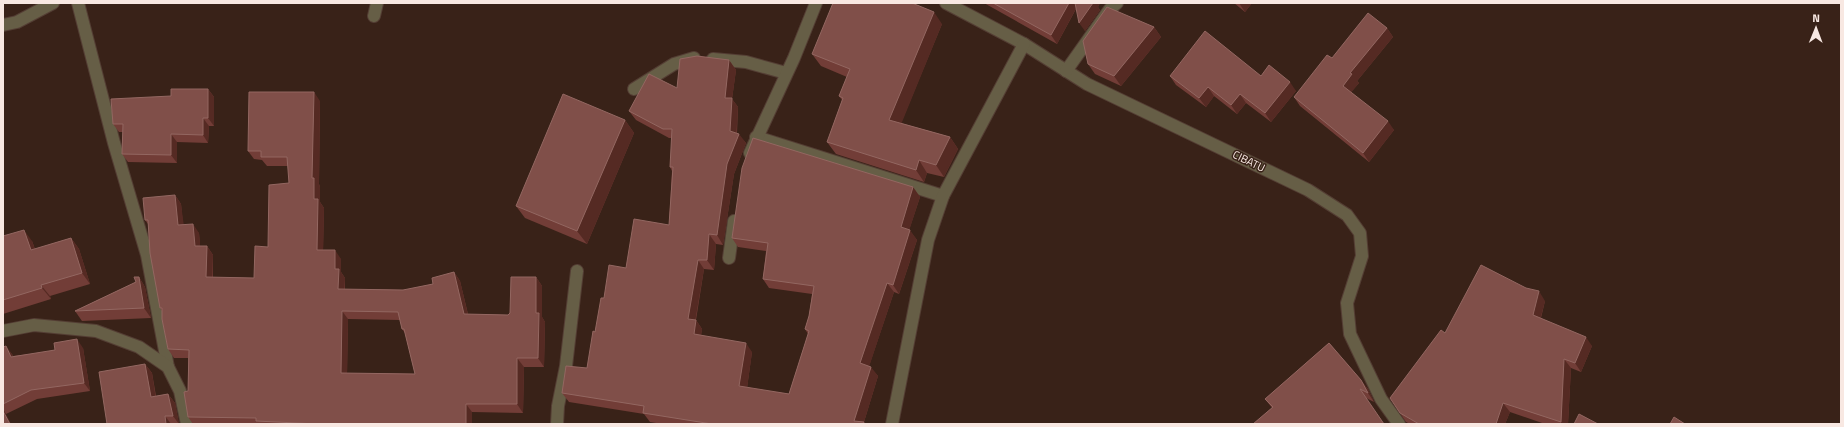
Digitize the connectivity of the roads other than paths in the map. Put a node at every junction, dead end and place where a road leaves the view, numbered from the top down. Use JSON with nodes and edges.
{"nodes":[{"id":1,"x":54,"y":3,"type":"edge"},
{"id":2,"x":78,"y":3,"type":"edge"},
{"id":3,"x":377,"y":3,"type":"edge"},
{"id":4,"x":816,"y":3,"type":"edge"},
{"id":5,"x":946,"y":3,"type":"edge"},
{"id":6,"x":1117,"y":3,"type":"edge"},
{"id":7,"x":374,"y":16,"type":"dead end"},
{"id":8,"x":3,"y":25,"type":"edge"},
{"id":9,"x":1024,"y":44,"type":"junction"},
{"id":10,"x":1066,"y":71,"type":"junction"},
{"id":11,"x":786,"y":73,"type":"junction"},
{"id":12,"x":634,"y":90,"type":"dead end"},
{"id":13,"x":756,"y":137,"type":"junction"},
{"id":14,"x":746,"y":162,"type":"edge"},
{"id":15,"x":943,"y":196,"type":"junction"},
{"id":16,"x":735,"y":212,"type":"edge"},
{"id":17,"x":729,"y":258,"type":"dead end"},
{"id":18,"x":577,"y":271,"type":"dead end"},
{"id":19,"x":3,"y":331,"type":"edge"},
{"id":20,"x":168,"y":367,"type":"junction"},
{"id":21,"x":187,"y":424,"type":"edge"},
{"id":22,"x":557,"y":424,"type":"edge"},
{"id":23,"x":892,"y":424,"type":"edge"},
{"id":24,"x":1399,"y":424,"type":"edge"}],
"edges":[{"from":1,"to":8,"type":"street"},
{"from":2,"to":20,"type":"street"},
{"from":3,"to":7,"type":"street"},
{"from":4,"to":11,"type":"street"},
{"from":5,"to":9,"type":"street","name":"CIBATU"},
{"from":6,"to":10,"type":"street"},
{"from":9,"to":10,"type":"street","name":"CIBATU"},
{"from":9,"to":15,"type":"street"},
{"from":10,"to":24,"type":"street","name":"CIBATU"},
{"from":11,"to":12,"type":"street"},
{"from":11,"to":13,"type":"street"},
{"from":13,"to":14,"type":"street"},
{"from":13,"to":15,"type":"street"},
{"from":15,"to":23,"type":"street"},
{"from":16,"to":17,"type":"street"},
{"from":18,"to":22,"type":"street"},
{"from":19,"to":20,"type":"street"},
{"from":20,"to":21,"type":"street"}]}
